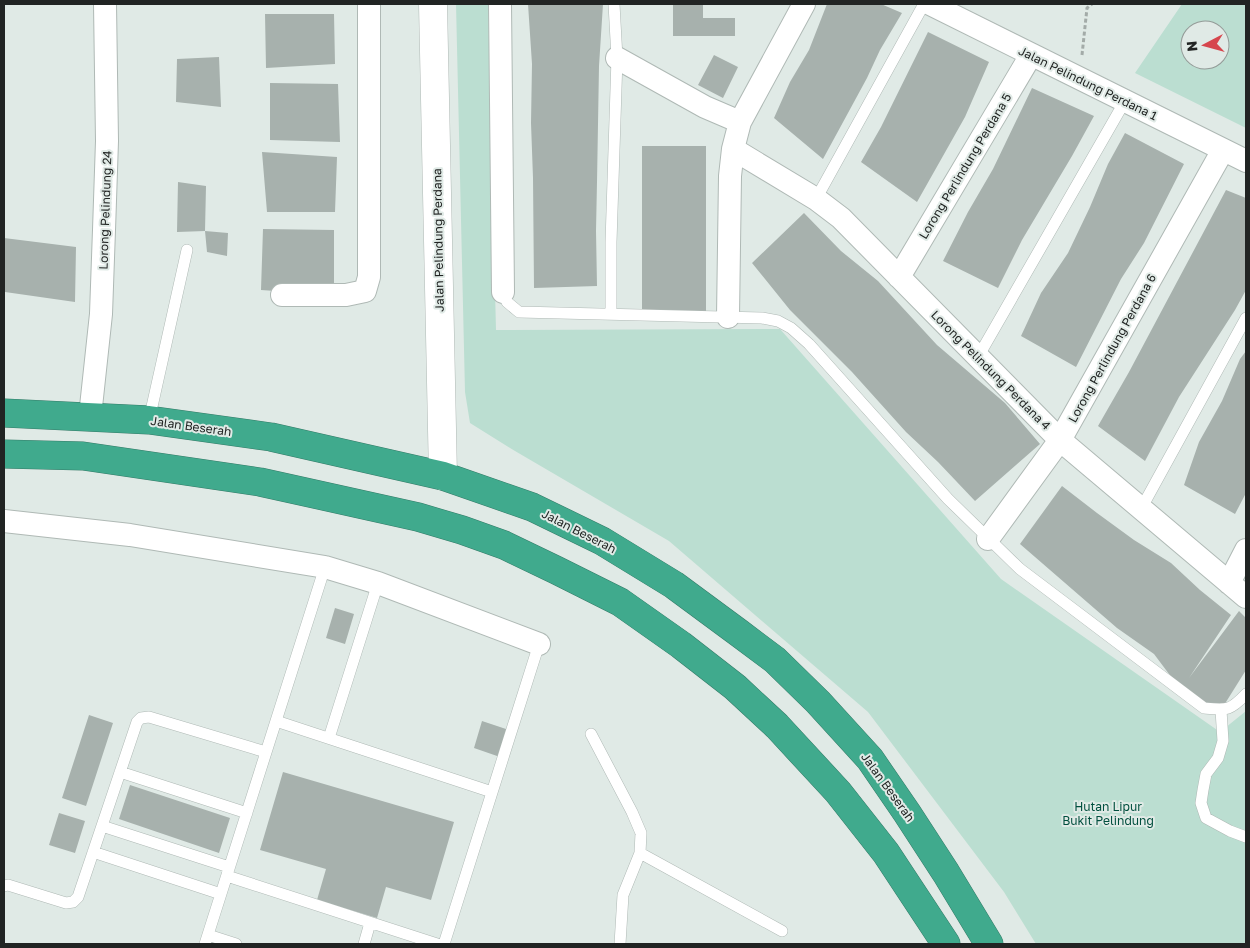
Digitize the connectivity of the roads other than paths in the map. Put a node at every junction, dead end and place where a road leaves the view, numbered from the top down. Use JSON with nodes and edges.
{"nodes":[{"id":1,"x":105,"y":4,"type":"edge"},
{"id":2,"x":369,"y":4,"type":"edge"},
{"id":3,"x":433,"y":4,"type":"edge"},
{"id":4,"x":500,"y":4,"type":"edge"},
{"id":5,"x":614,"y":4,"type":"edge"},
{"id":6,"x":804,"y":4,"type":"edge"},
{"id":7,"x":924,"y":4,"type":"edge"},
{"id":8,"x":930,"y":4,"type":"edge"},
{"id":9,"x":1032,"y":55,"type":"junction"},
{"id":10,"x":617,"y":58,"type":"junction"},
{"id":11,"x":1125,"y":101,"type":"junction"},
{"id":12,"x":740,"y":122,"type":"junction"},
{"id":13,"x":733,"y":149,"type":"junction"},
{"id":14,"x":1223,"y":150,"type":"junction"},
{"id":15,"x":1246,"y":161,"type":"edge"},
{"id":16,"x":816,"y":199,"type":"junction"},
{"id":17,"x":187,"y":250,"type":"dead end"},
{"id":18,"x":899,"y":277,"type":"junction"},
{"id":19,"x":502,"y":292,"type":"joint"},
{"id":20,"x":282,"y":295,"type":"dead end"},
{"id":21,"x":612,"y":314,"type":"junction"},
{"id":22,"x":728,"y":318,"type":"junction"},
{"id":23,"x":1246,"y":318,"type":"edge"},
{"id":24,"x":978,"y":357,"type":"junction"},
{"id":25,"x":4,"y":413,"type":"edge"},
{"id":26,"x":90,"y":416,"type":"junction"},
{"id":27,"x":149,"y":420,"type":"junction"},
{"id":28,"x":1060,"y":440,"type":"junction"},
{"id":29,"x":16,"y":454,"type":"edge"},
{"id":30,"x":4,"y":467,"type":"edge"},
{"id":31,"x":443,"y":476,"type":"junction"},
{"id":32,"x":1141,"y":509,"type":"junction"},
{"id":33,"x":4,"y":522,"type":"edge"},
{"id":34,"x":988,"y":539,"type":"junction"},
{"id":35,"x":1246,"y":550,"type":"edge"},
{"id":36,"x":325,"y":567,"type":"junction"},
{"id":37,"x":378,"y":583,"type":"junction"},
{"id":38,"x":1229,"y":583,"type":"junction"},
{"id":39,"x":1246,"y":597,"type":"edge"},
{"id":40,"x":539,"y":644,"type":"joint"},
{"id":41,"x":1246,"y":694,"type":"edge"},
{"id":42,"x":1221,"y":710,"type":"junction"},
{"id":43,"x":276,"y":721,"type":"junction"},
{"id":44,"x":591,"y":734,"type":"dead end"},
{"id":45,"x":329,"y":738,"type":"junction"},
{"id":46,"x":266,"y":752,"type":"junction"},
{"id":47,"x":120,"y":772,"type":"junction"},
{"id":48,"x":492,"y":792,"type":"junction"},
{"id":49,"x":247,"y":813,"type":"junction"},
{"id":50,"x":102,"y":826,"type":"junction"},
{"id":51,"x":1246,"y":837,"type":"edge"},
{"id":52,"x":93,"y":852,"type":"junction"},
{"id":53,"x":640,"y":853,"type":"junction"},
{"id":54,"x":228,"y":871,"type":"junction"},
{"id":55,"x":4,"y":886,"type":"edge"},
{"id":56,"x":221,"y":894,"type":"junction"},
{"id":57,"x":370,"y":923,"type":"junction"},
{"id":58,"x":782,"y":931,"type":"dead end"},
{"id":59,"x":206,"y":940,"type":"edge"},
{"id":60,"x":236,"y":944,"type":"edge"},
{"id":61,"x":364,"y":944,"type":"edge"},
{"id":62,"x":437,"y":944,"type":"edge"},
{"id":63,"x":444,"y":944,"type":"edge"},
{"id":64,"x":620,"y":944,"type":"edge"},
{"id":65,"x":946,"y":944,"type":"edge"},
{"id":66,"x":989,"y":944,"type":"edge"}],
"edges":[{"from":1,"to":26,"type":"street","name":"Lorong Pelindung 24"},
{"from":2,"to":20,"type":"street"},
{"from":3,"to":31,"type":"street","name":"Jalan Pelindung Perdana"},
{"from":4,"to":19,"type":"street"},
{"from":5,"to":10,"type":"lane"},
{"from":6,"to":12,"type":"street"},
{"from":7,"to":16,"type":"lane"},
{"from":8,"to":9,"type":"street","name":"Jalan Pelindung Perdana 1"},
{"from":9,"to":11,"type":"street","name":"Jalan Pelindung Perdana 1"},
{"from":9,"to":18,"type":"street","name":"Lorong Perlindung Perdana 5"},
{"from":10,"to":12,"type":"street"},
{"from":10,"to":21,"type":"lane"},
{"from":11,"to":14,"type":"street","name":"Jalan Pelindung Perdana 1"},
{"from":11,"to":24,"type":"lane"},
{"from":12,"to":13,"type":"street"},
{"from":13,"to":16,"type":"street","name":"Lorong Pelindung Perdana 4"},
{"from":13,"to":22,"type":"street"},
{"from":14,"to":15,"type":"street","name":"Jalan Pelindung Perdana 1"},
{"from":14,"to":28,"type":"street","name":"Lorong Perlindung Perdana 6"},
{"from":16,"to":18,"type":"street","name":"Lorong Pelindung Perdana 4"},
{"from":17,"to":27,"type":"lane"},
{"from":18,"to":24,"type":"street","name":"Lorong Pelindung Perdana 4"},
{"from":19,"to":21,"type":"lane"},
{"from":21,"to":22,"type":"lane"},
{"from":22,"to":34,"type":"lane"},
{"from":23,"to":32,"type":"lane"},
{"from":24,"to":28,"type":"street","name":"Lorong Pelindung Perdana 4"},
{"from":25,"to":26,"type":"highway","name":"Jalan Beserah"},
{"from":26,"to":27,"type":"highway","name":"Jalan Beserah"},
{"from":27,"to":31,"type":"highway","name":"Jalan Beserah"},
{"from":28,"to":32,"type":"street","name":"Lorong Pelindung Perdana 4"},
{"from":28,"to":34,"type":"street","name":"Lorong Perlindung Perdana 6"},
{"from":29,"to":30,"type":"street"},
{"from":29,"to":65,"type":"highway"},
{"from":31,"to":66,"type":"highway","name":"Jalan Beserah"},
{"from":32,"to":38,"type":"street","name":"Lorong Pelindung Perdana 4"},
{"from":33,"to":36,"type":"street"},
{"from":34,"to":42,"type":"lane"},
{"from":35,"to":38,"type":"street"},
{"from":36,"to":37,"type":"street"},
{"from":36,"to":43,"type":"lane"},
{"from":37,"to":40,"type":"street"},
{"from":37,"to":45,"type":"lane"},
{"from":38,"to":39,"type":"street","name":"Lorong Pelindung Perdana 4"},
{"from":40,"to":48,"type":"lane"},
{"from":41,"to":42,"type":"lane"},
{"from":42,"to":51,"type":"lane"},
{"from":43,"to":45,"type":"lane"},
{"from":43,"to":46,"type":"lane"},
{"from":44,"to":53,"type":"lane"},
{"from":45,"to":48,"type":"lane"},
{"from":46,"to":47,"type":"lane"},
{"from":46,"to":49,"type":"lane"},
{"from":47,"to":49,"type":"lane"},
{"from":47,"to":50,"type":"lane"},
{"from":48,"to":63,"type":"lane"},
{"from":49,"to":54,"type":"lane"},
{"from":50,"to":52,"type":"lane"},
{"from":50,"to":54,"type":"lane"},
{"from":52,"to":55,"type":"lane"},
{"from":52,"to":56,"type":"lane"},
{"from":53,"to":58,"type":"lane"},
{"from":53,"to":64,"type":"lane"},
{"from":54,"to":56,"type":"lane"},
{"from":54,"to":57,"type":"lane"},
{"from":56,"to":59,"type":"lane"},
{"from":57,"to":61,"type":"lane"},
{"from":57,"to":62,"type":"lane"},
{"from":59,"to":60,"type":"lane"}]}
